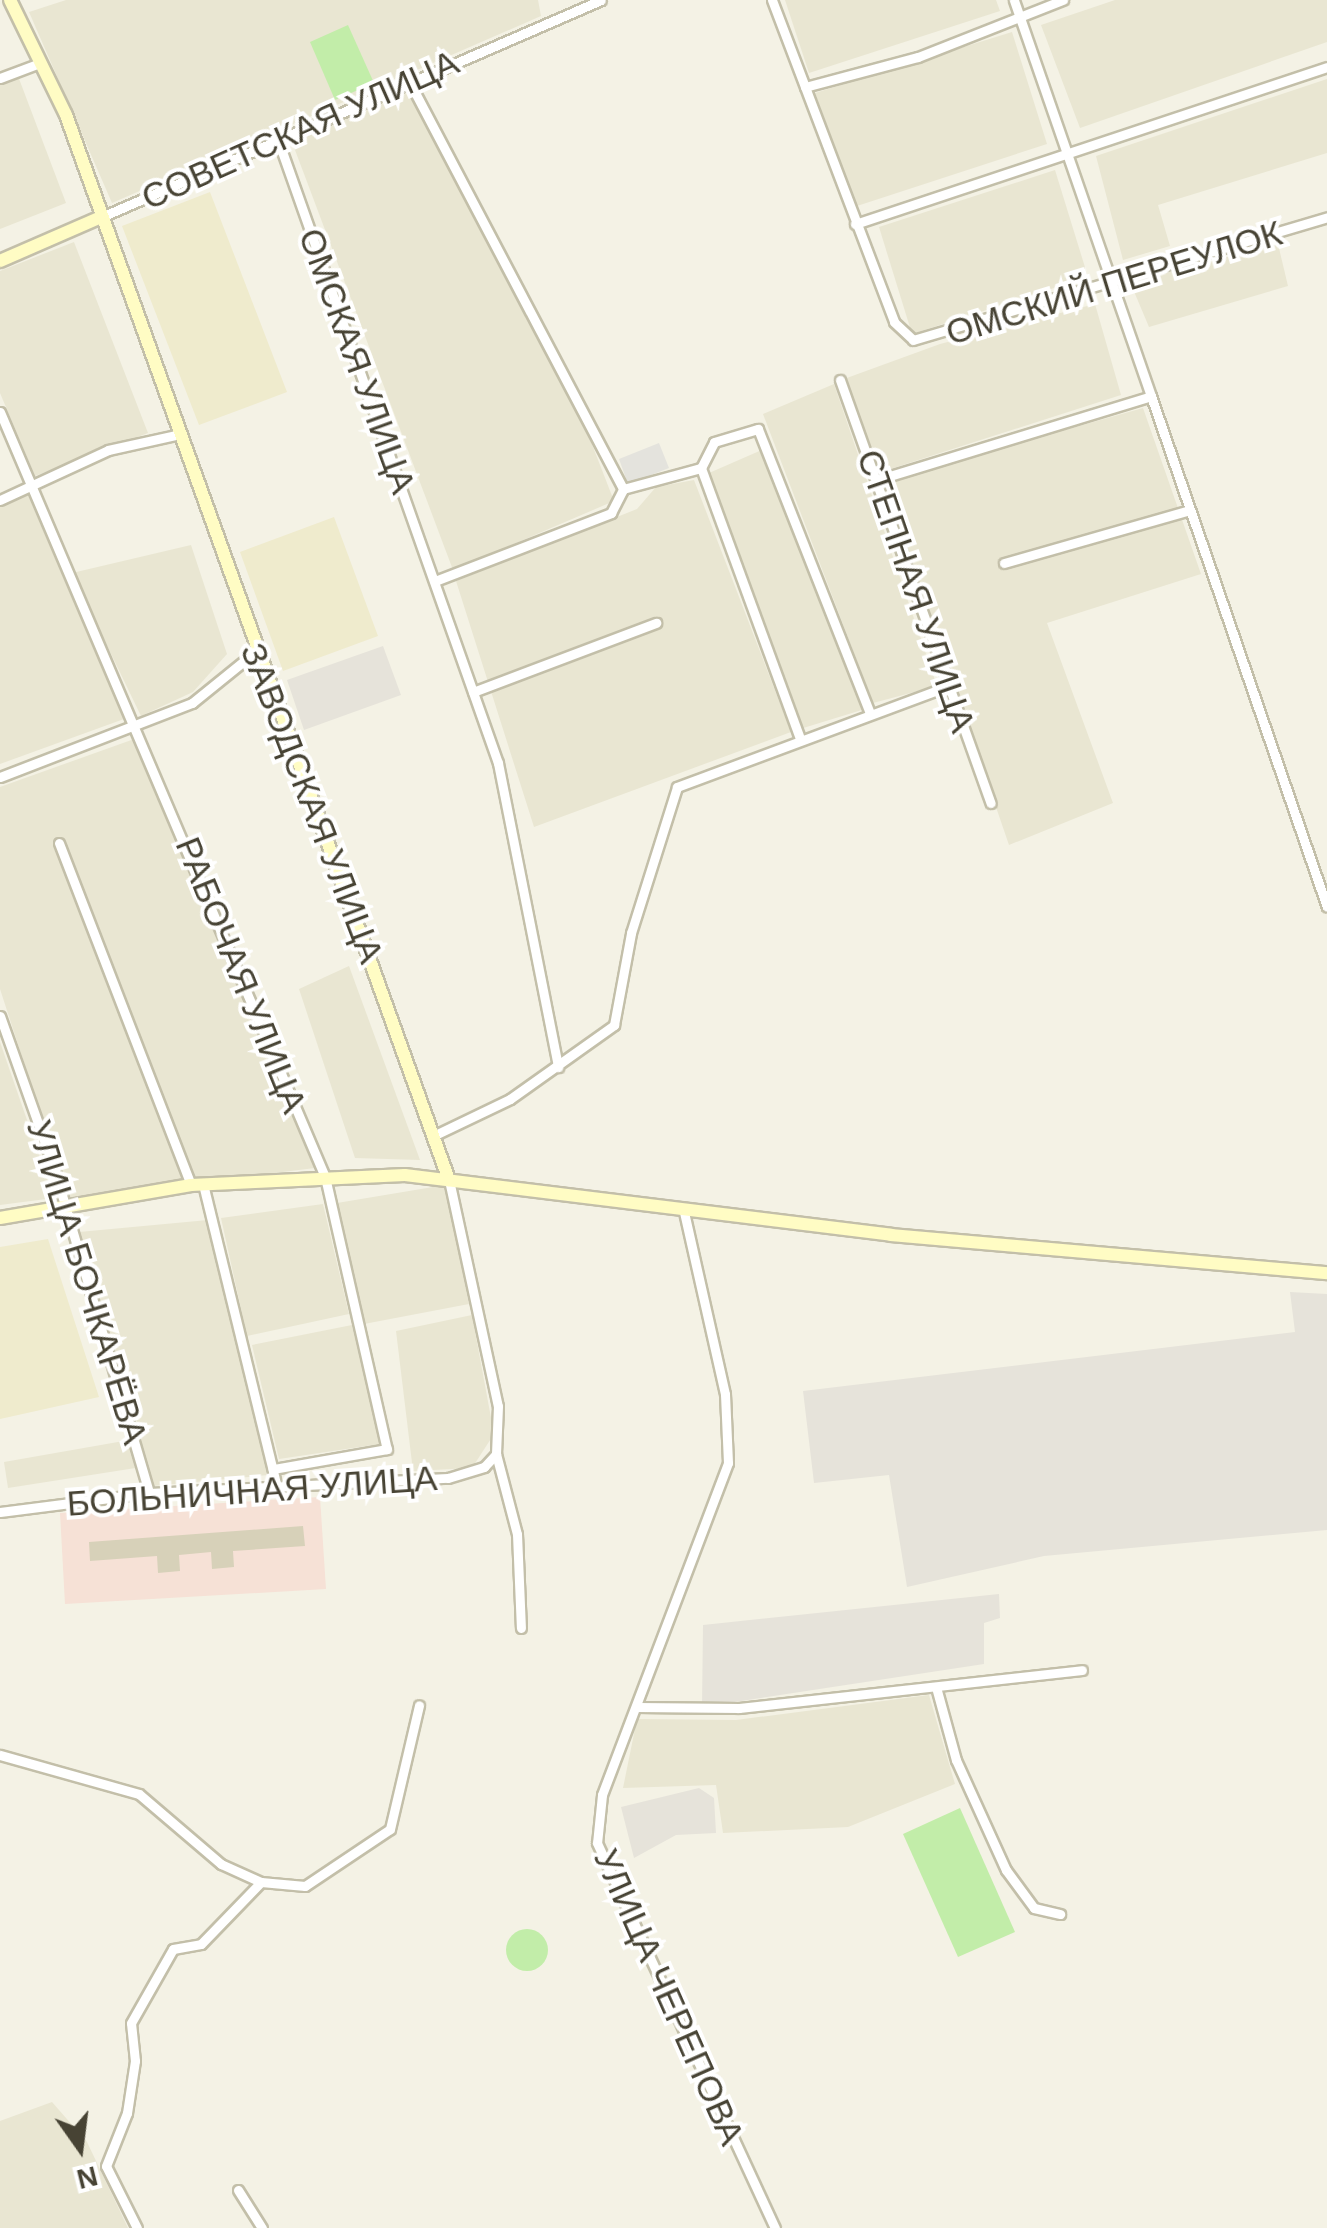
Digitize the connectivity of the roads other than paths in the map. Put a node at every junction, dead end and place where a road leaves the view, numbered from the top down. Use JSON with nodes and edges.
{"nodes":[{"id":1,"x":601,"y":0,"type":"edge"},
{"id":2,"x":772,"y":0,"type":"edge"},
{"id":3,"x":1014,"y":0,"type":"edge"},
{"id":4,"x":1063,"y":0,"type":"edge"},
{"id":5,"x":14,"y":1,"type":"edge"},
{"id":6,"x":1020,"y":17,"type":"junction"},
{"id":7,"x":40,"y":63,"type":"junction"},
{"id":8,"x":1327,"y":67,"type":"edge"},
{"id":9,"x":0,"y":78,"type":"edge"},
{"id":10,"x":409,"y":81,"type":"junction"},
{"id":11,"x":805,"y":87,"type":"junction"},
{"id":12,"x":278,"y":140,"type":"junction"},
{"id":13,"x":1065,"y":154,"type":"junction"},
{"id":14,"x":1327,"y":216,"type":"edge"},
{"id":15,"x":99,"y":218,"type":"junction"},
{"id":16,"x":855,"y":224,"type":"junction"},
{"id":17,"x":0,"y":261,"type":"edge"},
{"id":18,"x":1111,"y":282,"type":"junction"},
{"id":19,"x":840,"y":380,"type":"dead end"},
{"id":20,"x":1151,"y":396,"type":"junction"},
{"id":21,"x":0,"y":412,"type":"edge"},
{"id":22,"x":176,"y":436,"type":"junction"},
{"id":23,"x":700,"y":468,"type":"junction"},
{"id":24,"x":880,"y":480,"type":"junction"},
{"id":25,"x":31,"y":486,"type":"junction"},
{"id":26,"x":623,"y":489,"type":"junction"},
{"id":27,"x":0,"y":500,"type":"edge"},
{"id":28,"x":1190,"y":510,"type":"junction"},
{"id":29,"x":1004,"y":562,"type":"dead end"},
{"id":30,"x":436,"y":581,"type":"junction"},
{"id":31,"x":656,"y":623,"type":"dead end"},
{"id":32,"x":255,"y":652,"type":"junction"},
{"id":33,"x":946,"y":687,"type":"junction"},
{"id":34,"x":472,"y":692,"type":"junction"},
{"id":35,"x":870,"y":714,"type":"junction"},
{"id":36,"x":138,"y":724,"type":"junction"},
{"id":37,"x":800,"y":739,"type":"junction"},
{"id":38,"x":0,"y":776,"type":"edge"},
{"id":39,"x":991,"y":803,"type":"dead end"},
{"id":40,"x":59,"y":843,"type":"dead end"},
{"id":41,"x":1327,"y":907,"type":"edge"},
{"id":42,"x":0,"y":1016,"type":"edge"},
{"id":43,"x":558,"y":1067,"type":"junction"},
{"id":44,"x":435,"y":1136,"type":"junction"},
{"id":45,"x":325,"y":1178,"type":"junction"},
{"id":46,"x":448,"y":1180,"type":"junction"},
{"id":47,"x":197,"y":1184,"type":"junction"},
{"id":48,"x":62,"y":1205,"type":"junction"},
{"id":49,"x":684,"y":1212,"type":"junction"},
{"id":50,"x":0,"y":1218,"type":"edge"},
{"id":51,"x":1327,"y":1273,"type":"edge"},
{"id":52,"x":496,"y":1454,"type":"junction"},
{"id":53,"x":273,"y":1469,"type":"junction"},
{"id":54,"x":277,"y":1487,"type":"junction"},
{"id":55,"x":150,"y":1493,"type":"junction"},
{"id":56,"x":0,"y":1512,"type":"edge"},
{"id":57,"x":521,"y":1628,"type":"dead end"},
{"id":58,"x":1082,"y":1670,"type":"dead end"},
{"id":59,"x":936,"y":1687,"type":"junction"},
{"id":60,"x":418,"y":1705,"type":"dead end"},
{"id":61,"x":637,"y":1707,"type":"junction"},
{"id":62,"x":0,"y":1755,"type":"edge"},
{"id":63,"x":261,"y":1882,"type":"junction"},
{"id":64,"x":1060,"y":1914,"type":"dead end"},
{"id":65,"x":238,"y":2190,"type":"dead end"},
{"id":66,"x":137,"y":2228,"type":"edge"},
{"id":67,"x":262,"y":2228,"type":"edge"},
{"id":68,"x":774,"y":2228,"type":"edge"}],
"edges":[{"from":1,"to":10,"type":"street","name":"СОВЕТСКАЯ УЛИЦА"},
{"from":2,"to":11,"type":"street"},
{"from":3,"to":6,"type":"street"},
{"from":4,"to":6,"type":"street"},
{"from":5,"to":7,"type":"street","name":"ЗАВОДСКАЯ УЛИЦА"},
{"from":6,"to":11,"type":"street"},
{"from":6,"to":13,"type":"street"},
{"from":7,"to":9,"type":"street"},
{"from":7,"to":15,"type":"street","name":"ЗАВОДСКАЯ УЛИЦА"},
{"from":8,"to":13,"type":"street"},
{"from":10,"to":12,"type":"street","name":"СОВЕТСКАЯ УЛИЦА"},
{"from":10,"to":26,"type":"street"},
{"from":11,"to":16,"type":"street"},
{"from":12,"to":15,"type":"street","name":"СОВЕТСКАЯ УЛИЦА"},
{"from":12,"to":30,"type":"street","name":"ОМСКАЯ УЛИЦА"},
{"from":13,"to":16,"type":"street"},
{"from":13,"to":18,"type":"street"},
{"from":14,"to":18,"type":"street","name":"ОМСКИЙ ПЕРЕУЛОК"},
{"from":15,"to":17,"type":"street","name":"СОВЕТСКАЯ УЛИЦА"},
{"from":15,"to":22,"type":"street","name":"ЗАВОДСКАЯ УЛИЦА"},
{"from":16,"to":18,"type":"street","name":"ОМСКИЙ ПЕРЕУЛОК"},
{"from":18,"to":20,"type":"street"},
{"from":19,"to":24,"type":"street","name":"СТЕПНАЯ УЛИЦА"},
{"from":20,"to":24,"type":"street"},
{"from":20,"to":28,"type":"street"},
{"from":21,"to":25,"type":"street","name":"РАБОЧАЯ УЛИЦА"},
{"from":22,"to":25,"type":"street"},
{"from":22,"to":32,"type":"street","name":"ЗАВОДСКАЯ УЛИЦА"},
{"from":23,"to":26,"type":"street"},
{"from":23,"to":35,"type":"street"},
{"from":23,"to":37,"type":"street"},
{"from":24,"to":33,"type":"street","name":"СТЕПНАЯ УЛИЦА"},
{"from":25,"to":27,"type":"street"},
{"from":25,"to":36,"type":"street","name":"РАБОЧАЯ УЛИЦА"},
{"from":26,"to":30,"type":"street"},
{"from":28,"to":29,"type":"street"},
{"from":28,"to":41,"type":"street"},
{"from":30,"to":34,"type":"street","name":"ОМСКАЯ УЛИЦА"},
{"from":31,"to":34,"type":"street"},
{"from":32,"to":36,"type":"street"},
{"from":32,"to":44,"type":"street","name":"ЗАВОДСКАЯ УЛИЦА"},
{"from":33,"to":35,"type":"street"},
{"from":33,"to":39,"type":"street","name":"СТЕПНАЯ УЛИЦА"},
{"from":34,"to":43,"type":"street","name":"ОМСКАЯ УЛИЦА"},
{"from":35,"to":37,"type":"street"},
{"from":36,"to":38,"type":"street"},
{"from":36,"to":45,"type":"street","name":"РАБОЧАЯ УЛИЦА"},
{"from":37,"to":43,"type":"street"},
{"from":40,"to":47,"type":"street"},
{"from":42,"to":48,"type":"street","name":"УЛИЦА БОЧКАРЁВА"},
{"from":43,"to":44,"type":"street"},
{"from":44,"to":46,"type":"street","name":"ЗАВОДСКАЯ УЛИЦА"},
{"from":45,"to":46,"type":"street"},
{"from":45,"to":47,"type":"street"},
{"from":45,"to":53,"type":"street","name":"РАБОЧАЯ УЛИЦА"},
{"from":46,"to":49,"type":"street"},
{"from":46,"to":52,"type":"street","name":"ЗАВОДСКАЯ УЛИЦА"},
{"from":47,"to":48,"type":"street"},
{"from":47,"to":53,"type":"street"},
{"from":48,"to":50,"type":"street"},
{"from":48,"to":55,"type":"street","name":"УЛИЦА БОЧКАРЁВА"},
{"from":49,"to":51,"type":"street"},
{"from":49,"to":61,"type":"street","name":"УЛИЦА ЧЕРЕПОВА"},
{"from":52,"to":54,"type":"street","name":"БОЛЬНИЧНАЯ УЛИЦА"},
{"from":52,"to":57,"type":"street","name":"ЗАВОДСКАЯ УЛИЦА"},
{"from":53,"to":54,"type":"street"},
{"from":54,"to":55,"type":"street","name":"БОЛЬНИЧНАЯ УЛИЦА"},
{"from":55,"to":56,"type":"street","name":"БОЛЬНИЧНАЯ УЛИЦА"},
{"from":58,"to":59,"type":"street"},
{"from":59,"to":61,"type":"street"},
{"from":59,"to":64,"type":"street"},
{"from":60,"to":63,"type":"street"},
{"from":61,"to":68,"type":"street","name":"УЛИЦА ЧЕРЕПОВА"},
{"from":62,"to":63,"type":"street"},
{"from":63,"to":66,"type":"street"},
{"from":65,"to":67,"type":"street"}]}
